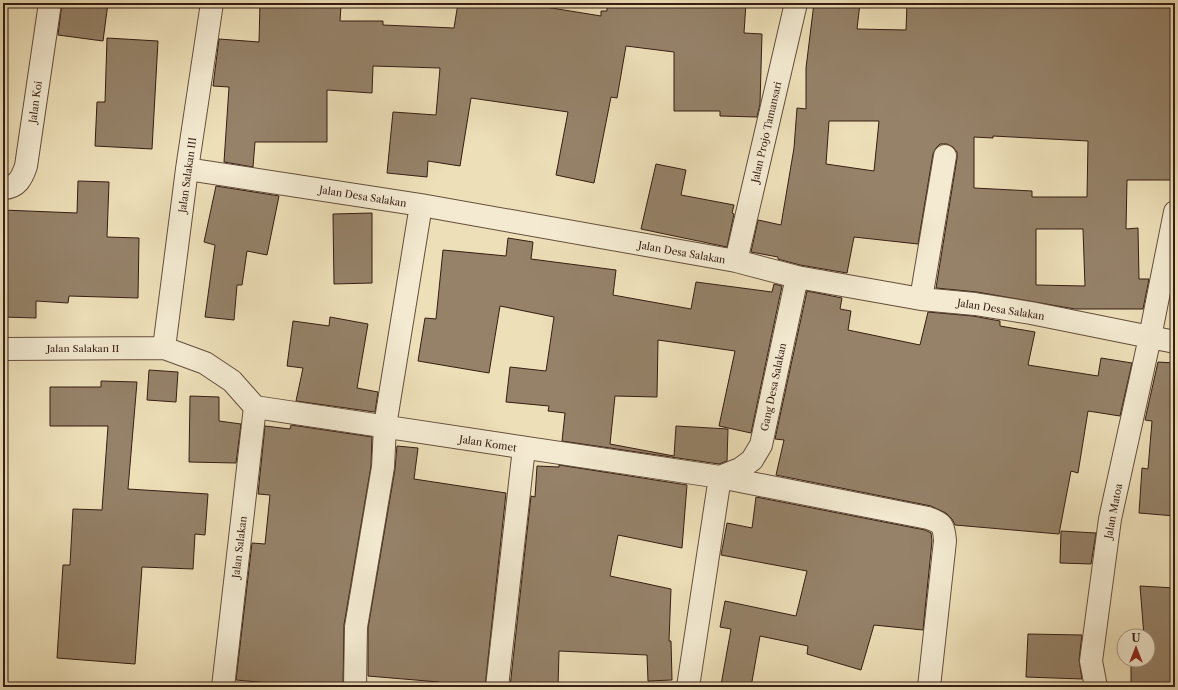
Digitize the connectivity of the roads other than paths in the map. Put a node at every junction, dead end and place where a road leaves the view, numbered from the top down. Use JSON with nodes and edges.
{"nodes":[{"id":1,"x":50,"y":3,"type":"edge"},
{"id":2,"x":212,"y":3,"type":"edge"},
{"id":3,"x":796,"y":3,"type":"edge"},
{"id":4,"x":945,"y":156,"type":"dead end"},
{"id":5,"x":187,"y":169,"type":"junction"},
{"id":6,"x":3,"y":188,"type":"edge"},
{"id":7,"x":421,"y":205,"type":"junction"},
{"id":8,"x":1175,"y":212,"type":"edge"},
{"id":9,"x":736,"y":262,"type":"junction"},
{"id":10,"x":797,"y":276,"type":"junction"},
{"id":11,"x":921,"y":299,"type":"junction"},
{"id":12,"x":1150,"y":337,"type":"junction"},
{"id":13,"x":1175,"y":342,"type":"edge"},
{"id":14,"x":164,"y":348,"type":"junction"},
{"id":15,"x":3,"y":349,"type":"edge"},
{"id":16,"x":255,"y":407,"type":"junction"},
{"id":17,"x":385,"y":426,"type":"junction"},
{"id":18,"x":524,"y":448,"type":"junction"},
{"id":19,"x":720,"y":477,"type":"junction"},
{"id":20,"x":223,"y":687,"type":"edge"},
{"id":21,"x":356,"y":687,"type":"edge"},
{"id":22,"x":496,"y":687,"type":"edge"},
{"id":23,"x":688,"y":687,"type":"edge"},
{"id":24,"x":929,"y":687,"type":"edge"},
{"id":25,"x":1096,"y":687,"type":"edge"}],
"edges":[{"from":1,"to":6,"type":"street","name":"Jalan Koi"},
{"from":2,"to":5,"type":"street","name":"Jalan Salakan III"},
{"from":3,"to":9,"type":"street","name":"Jalan Projo Tamansari"},
{"from":4,"to":11,"type":"street"},
{"from":5,"to":7,"type":"street","name":"Jalan Desa Salakan"},
{"from":5,"to":14,"type":"street","name":"Jalan Salakan III"},
{"from":7,"to":9,"type":"street","name":"Jalan Desa Salakan"},
{"from":7,"to":17,"type":"street"},
{"from":8,"to":12,"type":"street","name":"Jalan Matoa"},
{"from":9,"to":10,"type":"street","name":"Jalan Desa Salakan"},
{"from":10,"to":11,"type":"street","name":"Jalan Desa Salakan"},
{"from":10,"to":19,"type":"street","name":"Gang Desa Salakan"},
{"from":11,"to":12,"type":"street","name":"Jalan Desa Salakan"},
{"from":12,"to":13,"type":"street","name":"Jalan Desa Salakan"},
{"from":12,"to":25,"type":"street","name":"Jalan Matoa"},
{"from":14,"to":15,"type":"street","name":"Jalan Salakan II"},
{"from":14,"to":16,"type":"street"},
{"from":16,"to":17,"type":"street","name":"Jalan Komet"},
{"from":16,"to":20,"type":"street","name":"Jalan Salakan"},
{"from":17,"to":18,"type":"street","name":"Jalan Komet"},
{"from":17,"to":21,"type":"street"},
{"from":18,"to":19,"type":"street","name":"Jalan Komet"},
{"from":18,"to":22,"type":"street"},
{"from":19,"to":23,"type":"street"},
{"from":19,"to":24,"type":"street","name":"Jalan Komet"}]}
